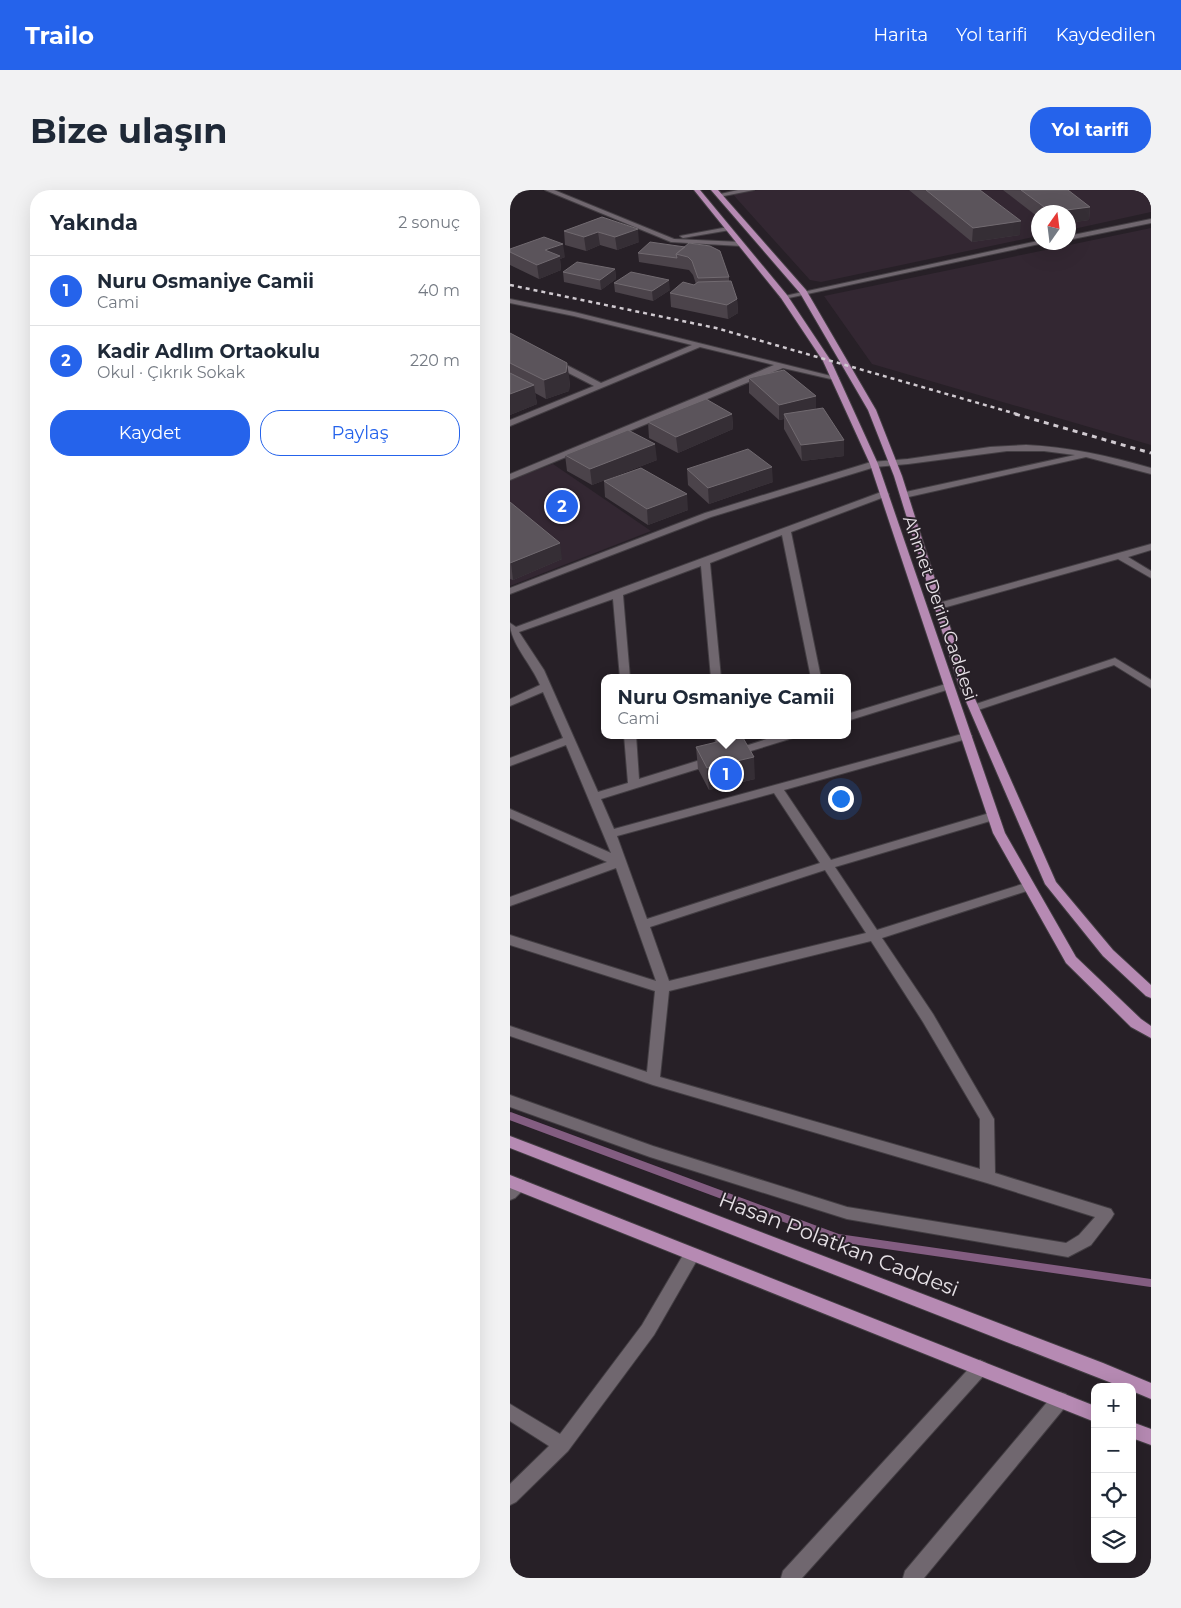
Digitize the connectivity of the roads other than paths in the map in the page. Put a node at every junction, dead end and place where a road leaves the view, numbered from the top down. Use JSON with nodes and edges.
{"nodes":[{"id":1,"x":548,"y":190,"type":"edge"},
{"id":2,"x":697,"y":190,"type":"edge"},
{"id":3,"x":751,"y":190,"type":"edge"},
{"id":4,"x":716,"y":193,"type":"edge"},
{"id":5,"x":1151,"y":221,"type":"edge"},
{"id":6,"x":728,"y":229,"type":"junction"},
{"id":7,"x":1076,"y":236,"type":"edge"},
{"id":8,"x":663,"y":237,"type":"junction"},
{"id":9,"x":741,"y":244,"type":"junction"},
{"id":10,"x":1031,"y":245,"type":"edge"},
{"id":11,"x":804,"y":292,"type":"junction"},
{"id":12,"x":784,"y":297,"type":"junction"},
{"id":13,"x":510,"y":301,"type":"edge"},
{"id":14,"x":528,"y":305,"type":"junction"},
{"id":15,"x":510,"y":313,"type":"edge"},
{"id":16,"x":699,"y":345,"type":"junction"},
{"id":17,"x":543,"y":356,"type":"edge"},
{"id":18,"x":782,"y":365,"type":"junction"},
{"id":19,"x":835,"y":378,"type":"junction"},
{"id":20,"x":601,"y":386,"type":"junction"},
{"id":21,"x":510,"y":423,"type":"edge"},
{"id":22,"x":1089,"y":455,"type":"junction"},
{"id":23,"x":874,"y":464,"type":"junction"},
{"id":24,"x":893,"y":464,"type":"junction"},
{"id":25,"x":1151,"y":471,"type":"edge"},
{"id":26,"x":510,"y":477,"type":"edge"},
{"id":27,"x":884,"y":494,"type":"junction"},
{"id":28,"x":904,"y":495,"type":"junction"},
{"id":29,"x":786,"y":531,"type":"junction"},
{"id":30,"x":1151,"y":547,"type":"edge"},
{"id":31,"x":1120,"y":556,"type":"junction"},
{"id":32,"x":705,"y":562,"type":"junction"},
{"id":33,"x":1151,"y":575,"type":"edge"},
{"id":34,"x":510,"y":591,"type":"edge"},
{"id":35,"x":618,"y":594,"type":"junction"},
{"id":36,"x":939,"y":606,"type":"junction"},
{"id":37,"x":513,"y":635,"type":"edge"},
{"id":38,"x":625,"y":674,"type":"edge"},
{"id":39,"x":716,"y":674,"type":"edge"},
{"id":40,"x":815,"y":674,"type":"edge"},
{"id":41,"x":1151,"y":685,"type":"edge"},
{"id":42,"x":546,"y":686,"type":"junction"},
{"id":43,"x":949,"y":686,"type":"junction"},
{"id":44,"x":510,"y":703,"type":"edge"},
{"id":45,"x":974,"y":708,"type":"junction"},
{"id":46,"x":851,"y":717,"type":"edge"},
{"id":47,"x":966,"y":736,"type":"junction"},
{"id":48,"x":630,"y":739,"type":"edge"},
{"id":49,"x":721,"y":739,"type":"edge"},
{"id":50,"x":779,"y":739,"type":"edge"},
{"id":51,"x":569,"y":740,"type":"junction"},
{"id":52,"x":723,"y":757,"type":"junction"},
{"id":53,"x":510,"y":762,"type":"edge"},
{"id":54,"x":634,"y":784,"type":"junction"},
{"id":55,"x":777,"y":788,"type":"junction"},
{"id":56,"x":594,"y":797,"type":"junction"},
{"id":57,"x":510,"y":813,"type":"edge"},
{"id":58,"x":993,"y":816,"type":"junction"},
{"id":59,"x":610,"y":834,"type":"junction"},
{"id":60,"x":619,"y":862,"type":"junction"},
{"id":61,"x":828,"y":865,"type":"junction"},
{"id":62,"x":1029,"y":886,"type":"junction"},
{"id":63,"x":510,"y":902,"type":"edge"},
{"id":64,"x":642,"y":925,"type":"junction"},
{"id":65,"x":874,"y":936,"type":"junction"},
{"id":66,"x":510,"y":940,"type":"edge"},
{"id":67,"x":662,"y":988,"type":"junction"},
{"id":68,"x":1151,"y":993,"type":"edge"},
{"id":69,"x":510,"y":1031,"type":"edge"},
{"id":70,"x":1151,"y":1033,"type":"edge"},
{"id":71,"x":653,"y":1080,"type":"junction"},
{"id":72,"x":510,"y":1101,"type":"edge"},
{"id":73,"x":510,"y":1142,"type":"edge"},
{"id":74,"x":987,"y":1177,"type":"junction"},
{"id":75,"x":513,"y":1186,"type":"edge"},
{"id":76,"x":692,"y":1255,"type":"junction"},
{"id":77,"x":980,"y":1368,"type":"junction"},
{"id":78,"x":1151,"y":1392,"type":"edge"},
{"id":79,"x":1060,"y":1400,"type":"junction"},
{"id":80,"x":510,"y":1412,"type":"edge"},
{"id":81,"x":1091,"y":1412,"type":"edge"},
{"id":82,"x":1136,"y":1431,"type":"edge"},
{"id":83,"x":1151,"y":1437,"type":"edge"},
{"id":84,"x":562,"y":1445,"type":"junction"},
{"id":85,"x":510,"y":1496,"type":"edge"},
{"id":86,"x":790,"y":1578,"type":"edge"},
{"id":87,"x":912,"y":1578,"type":"edge"}],
"edges":[{"from":1,"to":8,"type":"street"},
{"from":2,"to":6,"type":"main road","name":"Ahmet Derin Caddesi"},
{"from":3,"to":4,"type":"street"},
{"from":4,"to":11,"type":"main road","name":"Ahmet Derin Caddesi"},
{"from":5,"to":7,"type":"street"},
{"from":6,"to":8,"type":"street"},
{"from":6,"to":9,"type":"main road","name":"Ahmet Derin Caddesi"},
{"from":8,"to":9,"type":"street"},
{"from":9,"to":12,"type":"main road","name":"Ahmet Derin Caddesi"},
{"from":10,"to":11,"type":"street"},
{"from":11,"to":12,"type":"street"},
{"from":11,"to":24,"type":"main road","name":"Ahmet Derin Caddesi"},
{"from":12,"to":19,"type":"main road","name":"Ahmet Derin Caddesi"},
{"from":13,"to":14,"type":"street"},
{"from":14,"to":15,"type":"street"},
{"from":14,"to":16,"type":"street"},
{"from":16,"to":18,"type":"street"},
{"from":16,"to":20,"type":"street"},
{"from":17,"to":20,"type":"street"},
{"from":18,"to":19,"type":"street"},
{"from":18,"to":26,"type":"street"},
{"from":19,"to":23,"type":"main road","name":"Ahmet Derin Caddesi"},
{"from":20,"to":21,"type":"street"},
{"from":22,"to":24,"type":"street"},
{"from":22,"to":25,"type":"street"},
{"from":22,"to":28,"type":"street"},
{"from":23,"to":24,"type":"street"},
{"from":23,"to":27,"type":"main road","name":"Ahmet Derin Caddesi"},
{"from":23,"to":34,"type":"street"},
{"from":24,"to":28,"type":"main road","name":"Ahmet Derin Caddesi"},
{"from":27,"to":29,"type":"street"},
{"from":27,"to":43,"type":"main road","name":"Ahmet Derin Caddesi"},
{"from":28,"to":36,"type":"main road","name":"Ahmet Derin Caddesi"},
{"from":29,"to":32,"type":"street"},
{"from":29,"to":40,"type":"street"},
{"from":30,"to":31,"type":"street"},
{"from":31,"to":33,"type":"street"},
{"from":31,"to":36,"type":"street"},
{"from":32,"to":35,"type":"street"},
{"from":32,"to":39,"type":"street"},
{"from":35,"to":37,"type":"street"},
{"from":35,"to":38,"type":"street"},
{"from":36,"to":45,"type":"main road","name":"Ahmet Derin Caddesi"},
{"from":37,"to":42,"type":"street"},
{"from":41,"to":45,"type":"street"},
{"from":42,"to":44,"type":"street"},
{"from":42,"to":51,"type":"street"},
{"from":43,"to":46,"type":"street"},
{"from":43,"to":47,"type":"main road","name":"Ahmet Derin Caddesi"},
{"from":45,"to":68,"type":"main road","name":"Ahmet Derin Caddesi"},
{"from":47,"to":55,"type":"street"},
{"from":47,"to":58,"type":"main road","name":"Ahmet Derin Caddesi"},
{"from":48,"to":54,"type":"street"},
{"from":49,"to":52,"type":"street"},
{"from":50,"to":52,"type":"street"},
{"from":51,"to":53,"type":"street"},
{"from":51,"to":56,"type":"street"},
{"from":52,"to":54,"type":"street"},
{"from":54,"to":56,"type":"street"},
{"from":55,"to":59,"type":"street"},
{"from":55,"to":61,"type":"street"},
{"from":56,"to":59,"type":"street"},
{"from":57,"to":60,"type":"street"},
{"from":58,"to":61,"type":"street"},
{"from":58,"to":62,"type":"main road","name":"Ahmet Derin Caddesi"},
{"from":59,"to":60,"type":"street"},
{"from":60,"to":63,"type":"street"},
{"from":60,"to":64,"type":"street"},
{"from":61,"to":64,"type":"street"},
{"from":61,"to":65,"type":"street"},
{"from":62,"to":65,"type":"street"},
{"from":62,"to":70,"type":"main road","name":"Ahmet Derin Caddesi"},
{"from":64,"to":67,"type":"street"},
{"from":65,"to":67,"type":"street"},
{"from":65,"to":74,"type":"street"},
{"from":66,"to":67,"type":"street"},
{"from":67,"to":71,"type":"street"},
{"from":69,"to":71,"type":"street"},
{"from":71,"to":74,"type":"street"},
{"from":72,"to":74,"type":"street"},
{"from":73,"to":78,"type":"main road","name":"Hasan Polatkan Caddesi"},
{"from":75,"to":76,"type":"main road"},
{"from":76,"to":77,"type":"main road"},
{"from":76,"to":84,"type":"street"},
{"from":77,"to":79,"type":"main road"},
{"from":77,"to":86,"type":"street"},
{"from":79,"to":81,"type":"main road"},
{"from":79,"to":87,"type":"street"},
{"from":80,"to":84,"type":"street"},
{"from":82,"to":83,"type":"main road"},
{"from":84,"to":85,"type":"street"}]}
